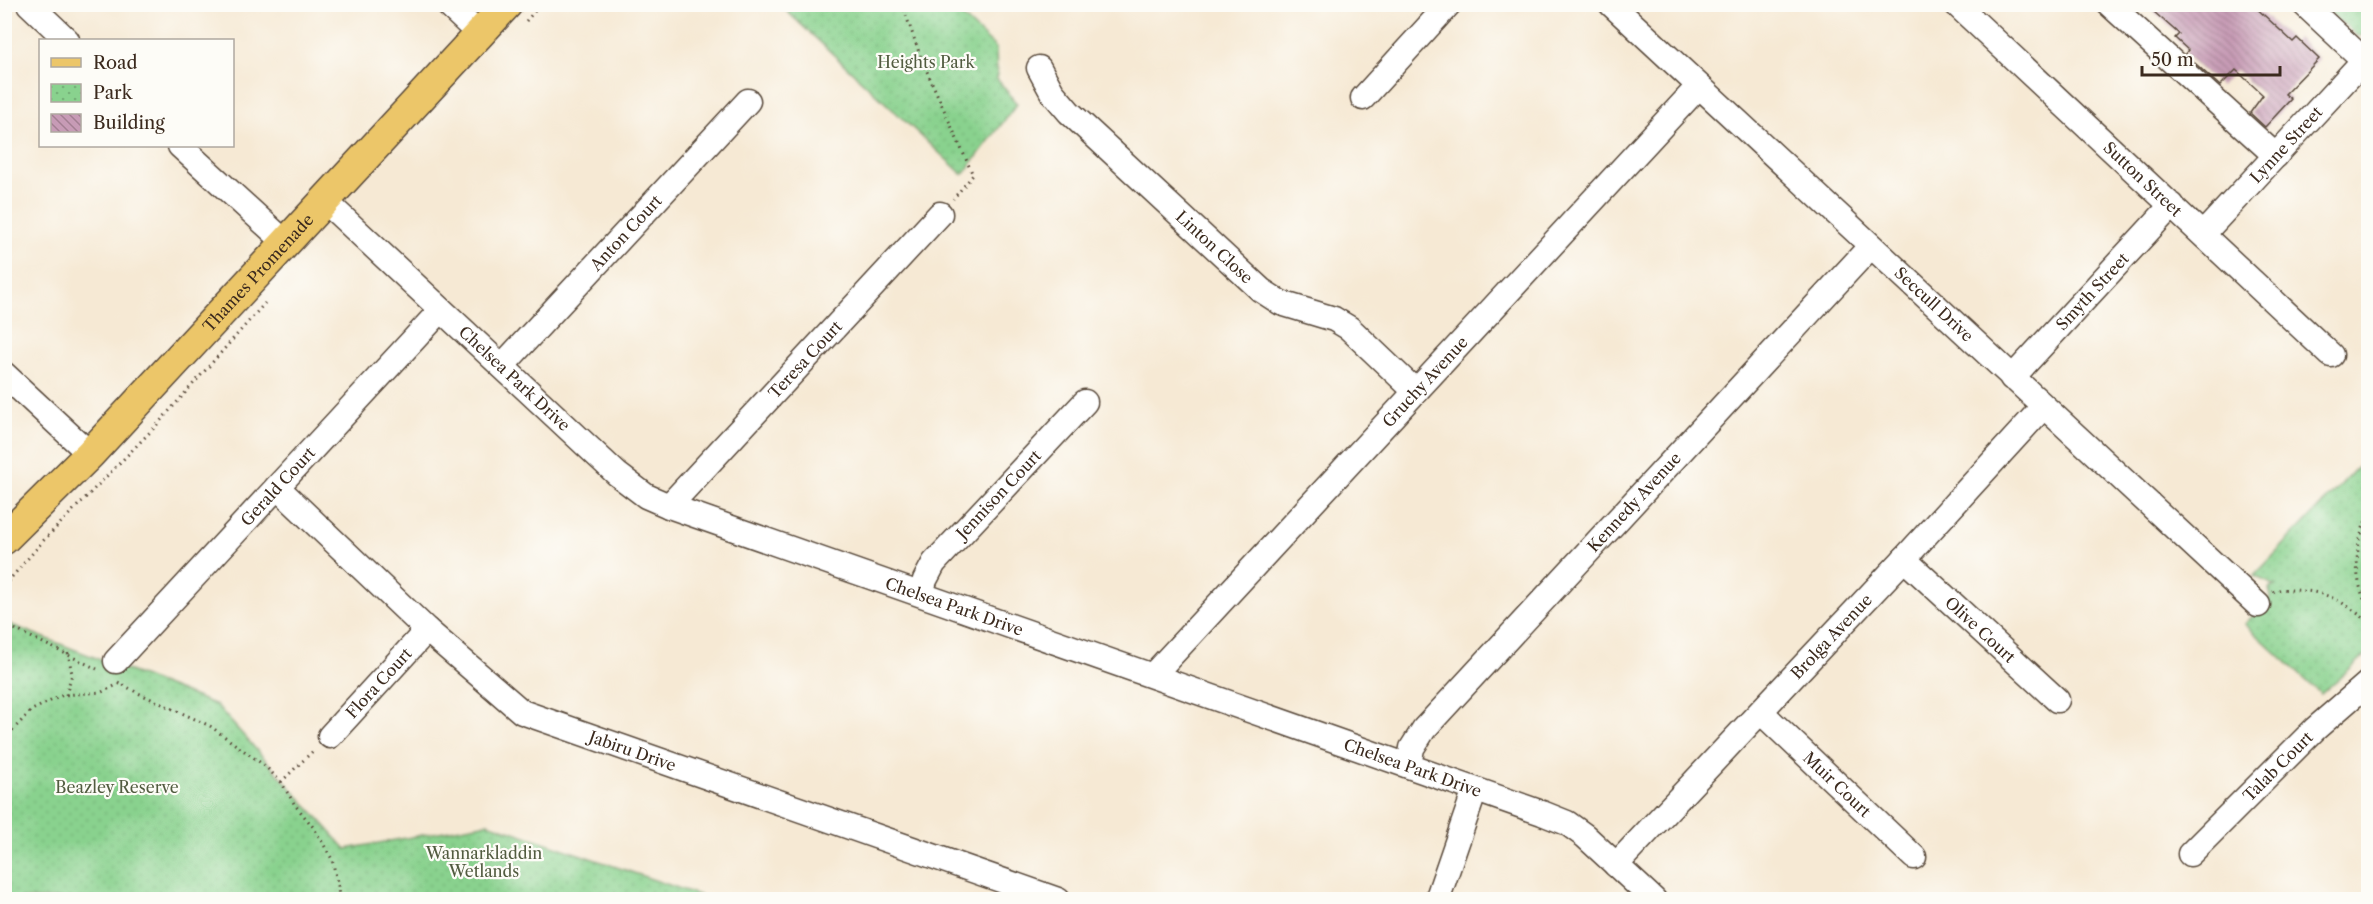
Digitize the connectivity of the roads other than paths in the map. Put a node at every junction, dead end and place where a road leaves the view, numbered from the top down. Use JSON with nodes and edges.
{"nodes":[{"id":1,"x":28,"y":4,"type":"edge"},
{"id":2,"x":447,"y":4,"type":"edge"},
{"id":3,"x":507,"y":4,"type":"edge"},
{"id":4,"x":1449,"y":4,"type":"edge"},
{"id":5,"x":1611,"y":4,"type":"edge"},
{"id":6,"x":1956,"y":4,"type":"edge"},
{"id":7,"x":2109,"y":4,"type":"edge"},
{"id":8,"x":2304,"y":4,"type":"edge"},
{"id":9,"x":479,"y":34,"type":"junction"},
{"id":10,"x":66,"y":39,"type":"edge"},
{"id":11,"x":2367,"y":60,"type":"edge"},
{"id":12,"x":1039,"y":68,"type":"dead end"},
{"id":13,"x":1698,"y":87,"type":"junction"},
{"id":14,"x":1363,"y":98,"type":"dead end"},
{"id":15,"x":748,"y":101,"type":"dead end"},
{"id":16,"x":181,"y":147,"type":"edge"},
{"id":17,"x":2276,"y":156,"type":"junction"},
{"id":18,"x":324,"y":200,"type":"junction"},
{"id":19,"x":2172,"y":205,"type":"junction"},
{"id":20,"x":940,"y":214,"type":"road end"},
{"id":21,"x":2203,"y":234,"type":"junction"},
{"id":22,"x":285,"y":243,"type":"junction"},
{"id":23,"x":1870,"y":247,"type":"junction"},
{"id":24,"x":441,"y":310,"type":"junction"},
{"id":25,"x":2331,"y":355,"type":"dead end"},
{"id":26,"x":502,"y":366,"type":"junction"},
{"id":27,"x":4,"y":374,"type":"edge"},
{"id":28,"x":2012,"y":378,"type":"junction"},
{"id":29,"x":1415,"y":391,"type":"junction"},
{"id":30,"x":1085,"y":402,"type":"dead end"},
{"id":31,"x":2043,"y":407,"type":"junction"},
{"id":32,"x":90,"y":454,"type":"junction"},
{"id":33,"x":277,"y":487,"type":"junction"},
{"id":34,"x":669,"y":506,"type":"junction"},
{"id":35,"x":4,"y":539,"type":"edge"},
{"id":36,"x":1904,"y":559,"type":"junction"},
{"id":37,"x":921,"y":594,"type":"junction"},
{"id":38,"x":2258,"y":605,"type":"road end"},
{"id":39,"x":428,"y":630,"type":"junction"},
{"id":40,"x":114,"y":674,"type":"road end"},
{"id":41,"x":1153,"y":675,"type":"junction"},
{"id":42,"x":2368,"y":682,"type":"edge"},
{"id":43,"x":2057,"y":700,"type":"dead end"},
{"id":44,"x":1761,"y":712,"type":"junction"},
{"id":45,"x":330,"y":736,"type":"road end"},
{"id":46,"x":1409,"y":766,"type":"junction"},
{"id":47,"x":1475,"y":790,"type":"junction"},
{"id":48,"x":2190,"y":854,"type":"dead end"},
{"id":49,"x":1914,"y":857,"type":"dead end"},
{"id":50,"x":1616,"y":865,"type":"junction"},
{"id":51,"x":1058,"y":900,"type":"edge"},
{"id":52,"x":1437,"y":900,"type":"edge"},
{"id":53,"x":1654,"y":900,"type":"edge"}],
"edges":[{"from":1,"to":10,"type":"street"},
{"from":2,"to":9,"type":"street"},
{"from":3,"to":9,"type":"main road","name":"Thames Promenade"},
{"from":4,"to":14,"type":"street"},
{"from":5,"to":13,"type":"street","name":"Seccull Drive"},
{"from":6,"to":19,"type":"street","name":"Sutton Street"},
{"from":7,"to":17,"type":"street"},
{"from":8,"to":11,"type":"street"},
{"from":9,"to":18,"type":"main road","name":"Thames Promenade"},
{"from":11,"to":17,"type":"street","name":"Lynne Street"},
{"from":12,"to":29,"type":"street","name":"Linton Close"},
{"from":13,"to":23,"type":"street","name":"Seccull Drive"},
{"from":13,"to":29,"type":"street","name":"Gruchy Avenue"},
{"from":15,"to":26,"type":"street","name":"Anton Court"},
{"from":16,"to":22,"type":"street"},
{"from":17,"to":21,"type":"street","name":"Lynne Street"},
{"from":18,"to":22,"type":"main road","name":"Thames Promenade"},
{"from":18,"to":24,"type":"street","name":"Chelsea Park Drive"},
{"from":19,"to":21,"type":"street","name":"Sutton Street"},
{"from":19,"to":28,"type":"street","name":"Smyth Street"},
{"from":20,"to":34,"type":"street","name":"Teresa Court"},
{"from":21,"to":25,"type":"street","name":"Sutton Street"},
{"from":22,"to":32,"type":"main road","name":"Thames Promenade"},
{"from":23,"to":28,"type":"street","name":"Seccull Drive"},
{"from":23,"to":46,"type":"street","name":"Kennedy Avenue"},
{"from":24,"to":26,"type":"street","name":"Chelsea Park Drive"},
{"from":24,"to":33,"type":"street","name":"Gerald Court"},
{"from":26,"to":34,"type":"street","name":"Chelsea Park Drive"},
{"from":27,"to":32,"type":"street"},
{"from":28,"to":31,"type":"street","name":"Seccull Drive"},
{"from":29,"to":41,"type":"street","name":"Gruchy Avenue"},
{"from":30,"to":37,"type":"street","name":"Jennison Court"},
{"from":31,"to":36,"type":"street","name":"Brolga Avenue"},
{"from":31,"to":38,"type":"street","name":"Seccull Drive"},
{"from":32,"to":35,"type":"main road","name":"Thames Promenade"},
{"from":33,"to":39,"type":"street","name":"Jabiru Drive"},
{"from":33,"to":40,"type":"street","name":"Gerald Court"},
{"from":34,"to":37,"type":"street","name":"Chelsea Park Drive"},
{"from":36,"to":43,"type":"street","name":"Olive Court"},
{"from":36,"to":44,"type":"street","name":"Brolga Avenue"},
{"from":37,"to":41,"type":"street","name":"Chelsea Park Drive"},
{"from":39,"to":45,"type":"street","name":"Flora Court"},
{"from":39,"to":51,"type":"street","name":"Jabiru Drive"},
{"from":41,"to":46,"type":"street","name":"Chelsea Park Drive"},
{"from":42,"to":48,"type":"street","name":"Talab Court"},
{"from":44,"to":49,"type":"street","name":"Muir Court"},
{"from":44,"to":50,"type":"street","name":"Brolga Avenue"},
{"from":46,"to":47,"type":"street","name":"Chelsea Park Drive"},
{"from":47,"to":50,"type":"street","name":"Chelsea Park Drive"},
{"from":47,"to":52,"type":"street"},
{"from":50,"to":53,"type":"street","name":"Chelsea Park Drive"}]}
